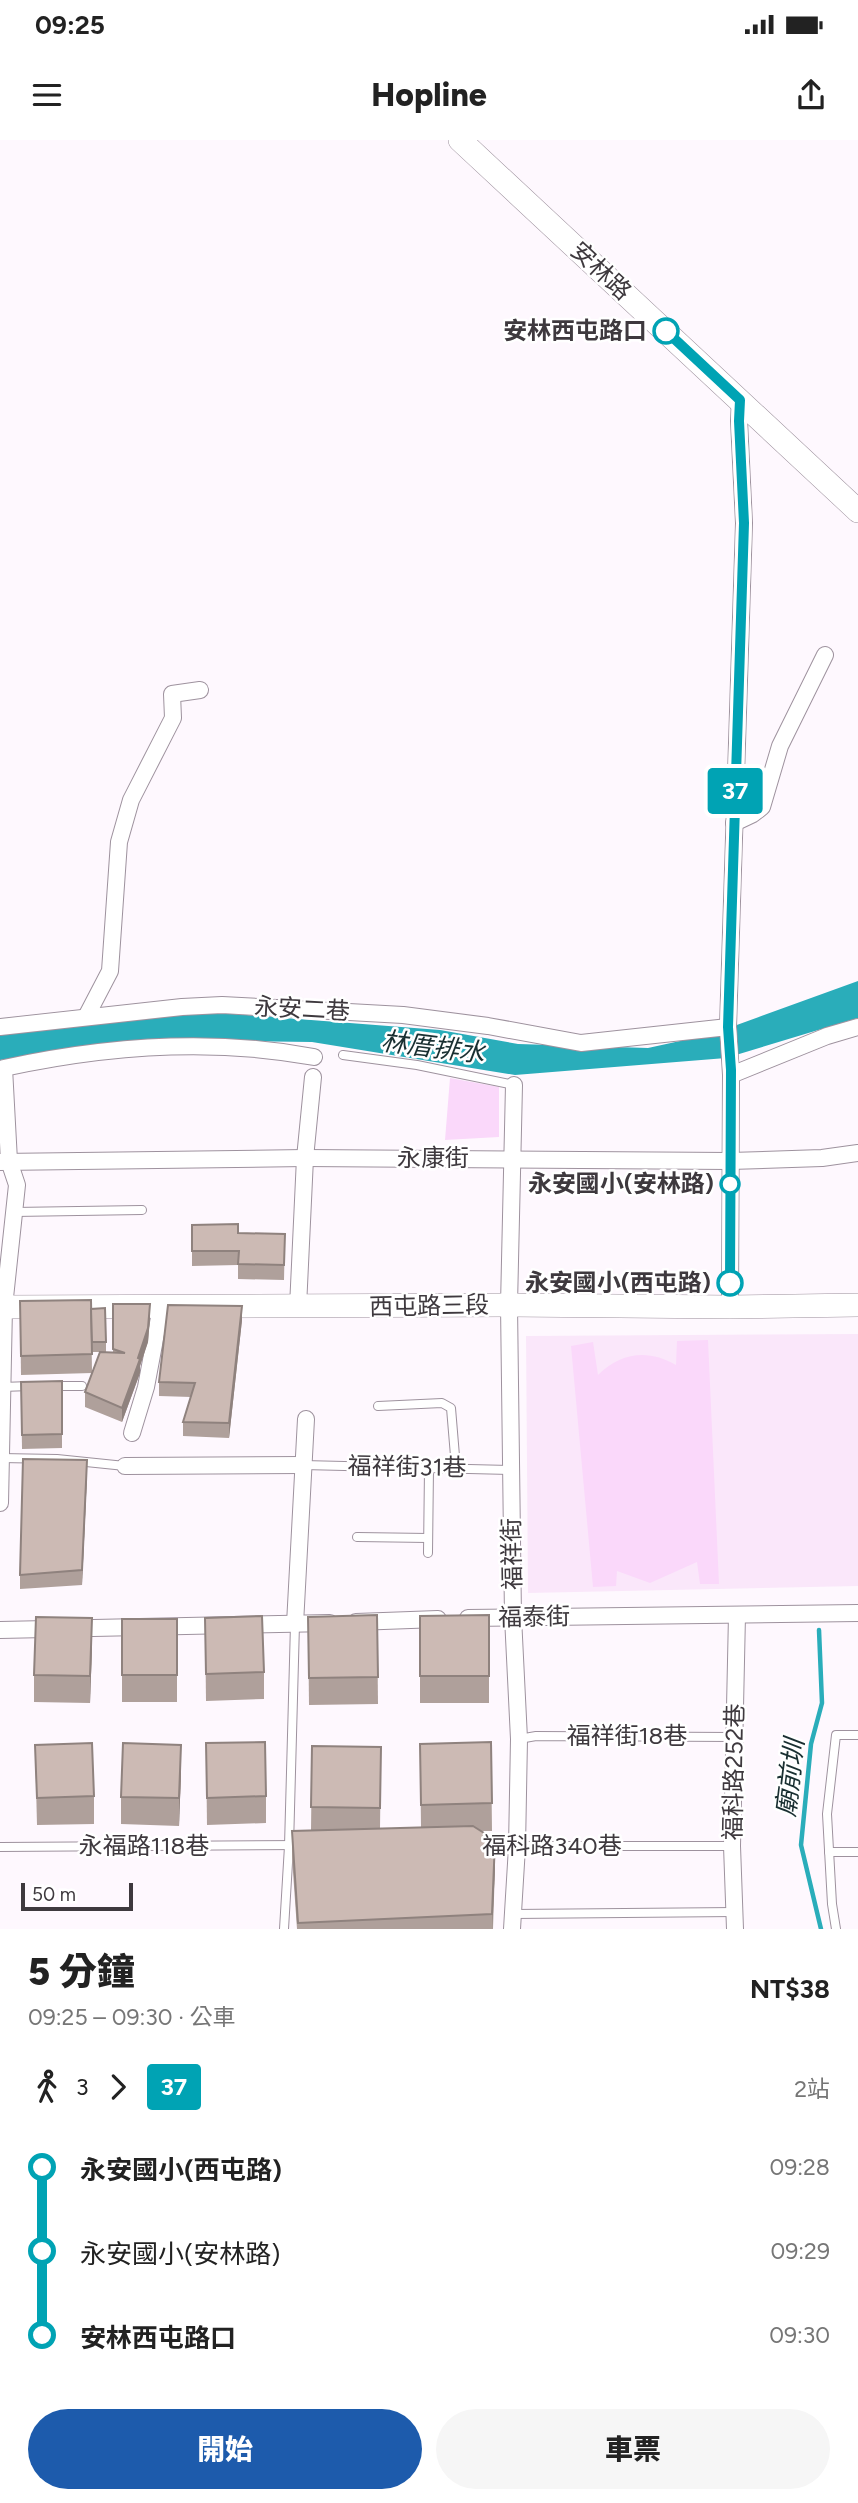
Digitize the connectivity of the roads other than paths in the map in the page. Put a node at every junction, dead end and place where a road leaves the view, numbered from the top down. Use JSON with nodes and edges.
{"nodes":[{"id":1,"x":460,"y":140,"type":"edge"},
{"id":2,"x":740,"y":400,"type":"junction"},
{"id":3,"x":858,"y":511,"type":"edge"},
{"id":4,"x":825,"y":654,"type":"dead end"},
{"id":5,"x":200,"y":690,"type":"dead end"},
{"id":6,"x":734,"y":823,"type":"junction"},
{"id":7,"x":86,"y":1017,"type":"junction"},
{"id":8,"x":0,"y":1027,"type":"edge"},
{"id":9,"x":728,"y":1027,"type":"junction"},
{"id":10,"x":858,"y":1027,"type":"edge"},
{"id":11,"x":343,"y":1055,"type":"dead end"},
{"id":12,"x":314,"y":1058,"type":"dead end"},
{"id":13,"x":731,"y":1073,"type":"junction"},
{"id":14,"x":313,"y":1077,"type":"dead end"},
{"id":15,"x":514,"y":1084,"type":"joint"},
{"id":16,"x":858,"y":1153,"type":"edge"},
{"id":17,"x":305,"y":1158,"type":"junction"},
{"id":18,"x":512,"y":1158,"type":"junction"},
{"id":19,"x":4,"y":1161,"type":"edge"},
{"id":20,"x":730,"y":1161,"type":"junction"},
{"id":21,"x":142,"y":1210,"type":"dead end"},
{"id":22,"x":13,"y":1212,"type":"junction"},
{"id":23,"x":509,"y":1305,"type":"junction"},
{"id":24,"x":858,"y":1305,"type":"edge"},
{"id":25,"x":2,"y":1307,"type":"edge"},
{"id":26,"x":161,"y":1307,"type":"junction"},
{"id":27,"x":298,"y":1307,"type":"junction"},
{"id":28,"x":730,"y":1307,"type":"junction"},
{"id":29,"x":82,"y":1386,"type":"dead end"},
{"id":30,"x":2,"y":1387,"type":"junction"},
{"id":31,"x":378,"y":1406,"type":"dead end"},
{"id":32,"x":306,"y":1419,"type":"dead end"},
{"id":33,"x":132,"y":1433,"type":"dead end"},
{"id":34,"x":1,"y":1458,"type":"edge"},
{"id":35,"x":303,"y":1465,"type":"junction"},
{"id":36,"x":125,"y":1466,"type":"joint"},
{"id":37,"x":456,"y":1468,"type":"junction"},
{"id":38,"x":429,"y":1469,"type":"junction"},
{"id":39,"x":511,"y":1470,"type":"junction"},
{"id":40,"x":0,"y":1503,"type":"edge"},
{"id":41,"x":357,"y":1537,"type":"dead end"},
{"id":42,"x":428,"y":1538,"type":"junction"},
{"id":43,"x":428,"y":1553,"type":"dead end"},
{"id":44,"x":858,"y":1614,"type":"edge"},
{"id":45,"x":737,"y":1615,"type":"junction"},
{"id":46,"x":513,"y":1617,"type":"junction"},
{"id":47,"x":295,"y":1624,"type":"junction"},
{"id":48,"x":0,"y":1630,"type":"edge"},
{"id":49,"x":858,"y":1735,"type":"edge"},
{"id":50,"x":735,"y":1737,"type":"junction"},
{"id":51,"x":519,"y":1739,"type":"junction"},
{"id":52,"x":306,"y":1845,"type":"edge"},
{"id":53,"x":289,"y":1846,"type":"junction"},
{"id":54,"x":477,"y":1846,"type":"edge"},
{"id":55,"x":732,"y":1846,"type":"junction"},
{"id":56,"x":0,"y":1847,"type":"edge"},
{"id":57,"x":517,"y":1847,"type":"junction"},
{"id":58,"x":829,"y":1852,"type":"junction"},
{"id":59,"x":858,"y":1852,"type":"edge"},
{"id":60,"x":735,"y":1921,"type":"edge"},
{"id":61,"x":513,"y":1922,"type":"edge"},
{"id":62,"x":284,"y":1929,"type":"edge"},
{"id":63,"x":836,"y":1929,"type":"edge"}],
"edges":[{"from":1,"to":2,"type":"street","name":"安林路"},
{"from":2,"to":3,"type":"street","name":"安林路"},
{"from":2,"to":6,"type":"street"},
{"from":4,"to":6,"type":"street"},
{"from":5,"to":7,"type":"street"},
{"from":6,"to":9,"type":"street"},
{"from":7,"to":8,"type":"street","name":"永安二巷"},
{"from":7,"to":9,"type":"street","name":"永安二巷"},
{"from":9,"to":13,"type":"street"},
{"from":10,"to":13,"type":"street"},
{"from":11,"to":15,"type":"lane"},
{"from":12,"to":19,"type":"street"},
{"from":13,"to":20,"type":"street"},
{"from":14,"to":17,"type":"street"},
{"from":15,"to":18,"type":"street","name":"福祥街"},
{"from":16,"to":20,"type":"street","name":"永康街"},
{"from":17,"to":18,"type":"street","name":"永康街"},
{"from":17,"to":19,"type":"street","name":"永康街"},
{"from":17,"to":27,"type":"street"},
{"from":18,"to":20,"type":"street","name":"永康街"},
{"from":18,"to":23,"type":"street","name":"福祥街"},
{"from":19,"to":22,"type":"street"},
{"from":20,"to":28,"type":"street"},
{"from":21,"to":22,"type":"lane"},
{"from":22,"to":25,"type":"street"},
{"from":23,"to":27,"type":"street","name":"西屯路三段"},
{"from":23,"to":28,"type":"street","name":"西屯路三段"},
{"from":23,"to":39,"type":"street","name":"福祥街"},
{"from":24,"to":28,"type":"street","name":"西屯路三段"},
{"from":25,"to":26,"type":"street","name":"西屯路三段"},
{"from":25,"to":30,"type":"street"},
{"from":26,"to":27,"type":"street","name":"西屯路三段"},
{"from":26,"to":33,"type":"street"},
{"from":29,"to":30,"type":"lane"},
{"from":30,"to":34,"type":"street"},
{"from":31,"to":37,"type":"lane"},
{"from":32,"to":35,"type":"street"},
{"from":34,"to":36,"type":"lane"},
{"from":34,"to":40,"type":"street"},
{"from":35,"to":36,"type":"street"},
{"from":35,"to":38,"type":"lane","name":"福祥街31巷"},
{"from":35,"to":47,"type":"street"},
{"from":37,"to":38,"type":"lane","name":"福祥街31巷"},
{"from":37,"to":39,"type":"lane","name":"福祥街31巷"},
{"from":38,"to":42,"type":"lane"},
{"from":39,"to":46,"type":"street","name":"福祥街"},
{"from":41,"to":42,"type":"lane"},
{"from":42,"to":43,"type":"lane"},
{"from":44,"to":45,"type":"street","name":"福泰街"},
{"from":45,"to":46,"type":"street","name":"福泰街"},
{"from":45,"to":50,"type":"street","name":"福科路252巷"},
{"from":46,"to":47,"type":"street","name":"福泰街"},
{"from":46,"to":51,"type":"street","name":"福祥街"},
{"from":47,"to":48,"type":"street","name":"福泰街"},
{"from":47,"to":53,"type":"lane"},
{"from":49,"to":58,"type":"lane"},
{"from":50,"to":51,"type":"lane","name":"福祥街18巷"},
{"from":50,"to":55,"type":"street","name":"福科路252巷"},
{"from":51,"to":57,"type":"street","name":"福祥街"},
{"from":52,"to":53,"type":"lane"},
{"from":53,"to":56,"type":"lane","name":"永福路118巷"},
{"from":53,"to":62,"type":"lane"},
{"from":54,"to":57,"type":"lane","name":"福科路340巷"},
{"from":55,"to":57,"type":"lane","name":"福科路340巷"},
{"from":55,"to":60,"type":"street","name":"福科路252巷"},
{"from":57,"to":61,"type":"street","name":"福祥街"},
{"from":58,"to":59,"type":"lane"},
{"from":58,"to":63,"type":"lane"},
{"from":60,"to":61,"type":"lane"}]}
